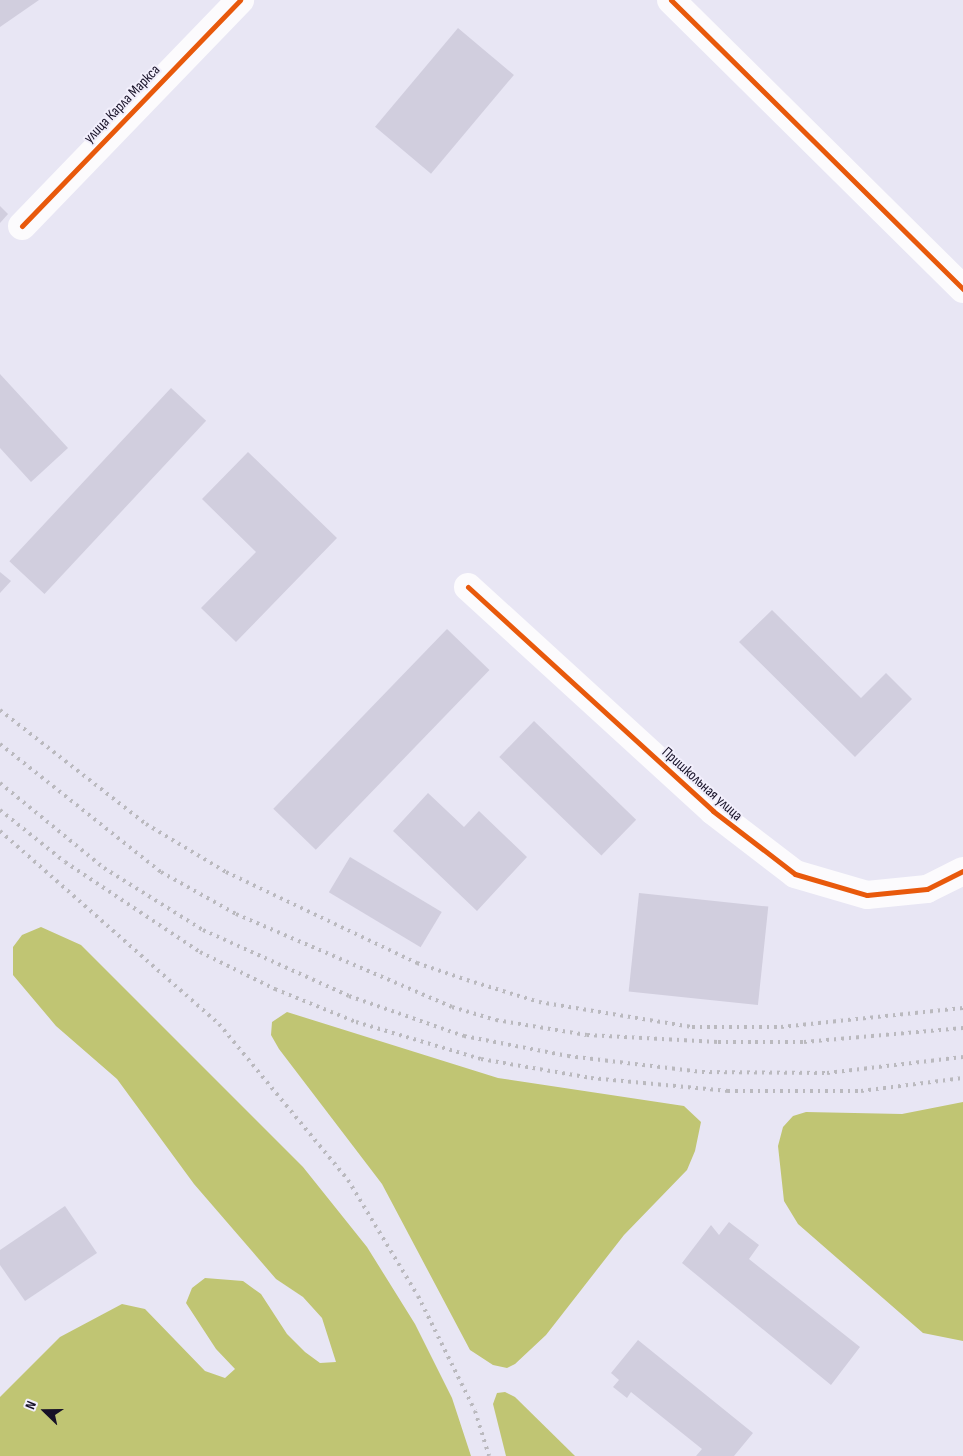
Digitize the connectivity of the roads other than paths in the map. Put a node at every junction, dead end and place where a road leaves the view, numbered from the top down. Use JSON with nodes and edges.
{"nodes":[{"id":1,"x":240,"y":0,"type":"edge"},
{"id":2,"x":671,"y":0,"type":"edge"},
{"id":3,"x":22,"y":226,"type":"dead end"},
{"id":4,"x":963,"y":289,"type":"edge"},
{"id":5,"x":468,"y":587,"type":"dead end"},
{"id":6,"x":963,"y":871,"type":"edge"}],
"edges":[{"from":1,"to":3,"type":"street","name":"улица Карла Маркса"},
{"from":2,"to":4,"type":"street"},
{"from":5,"to":6,"type":"street","name":"Пришкольная улица"}]}
